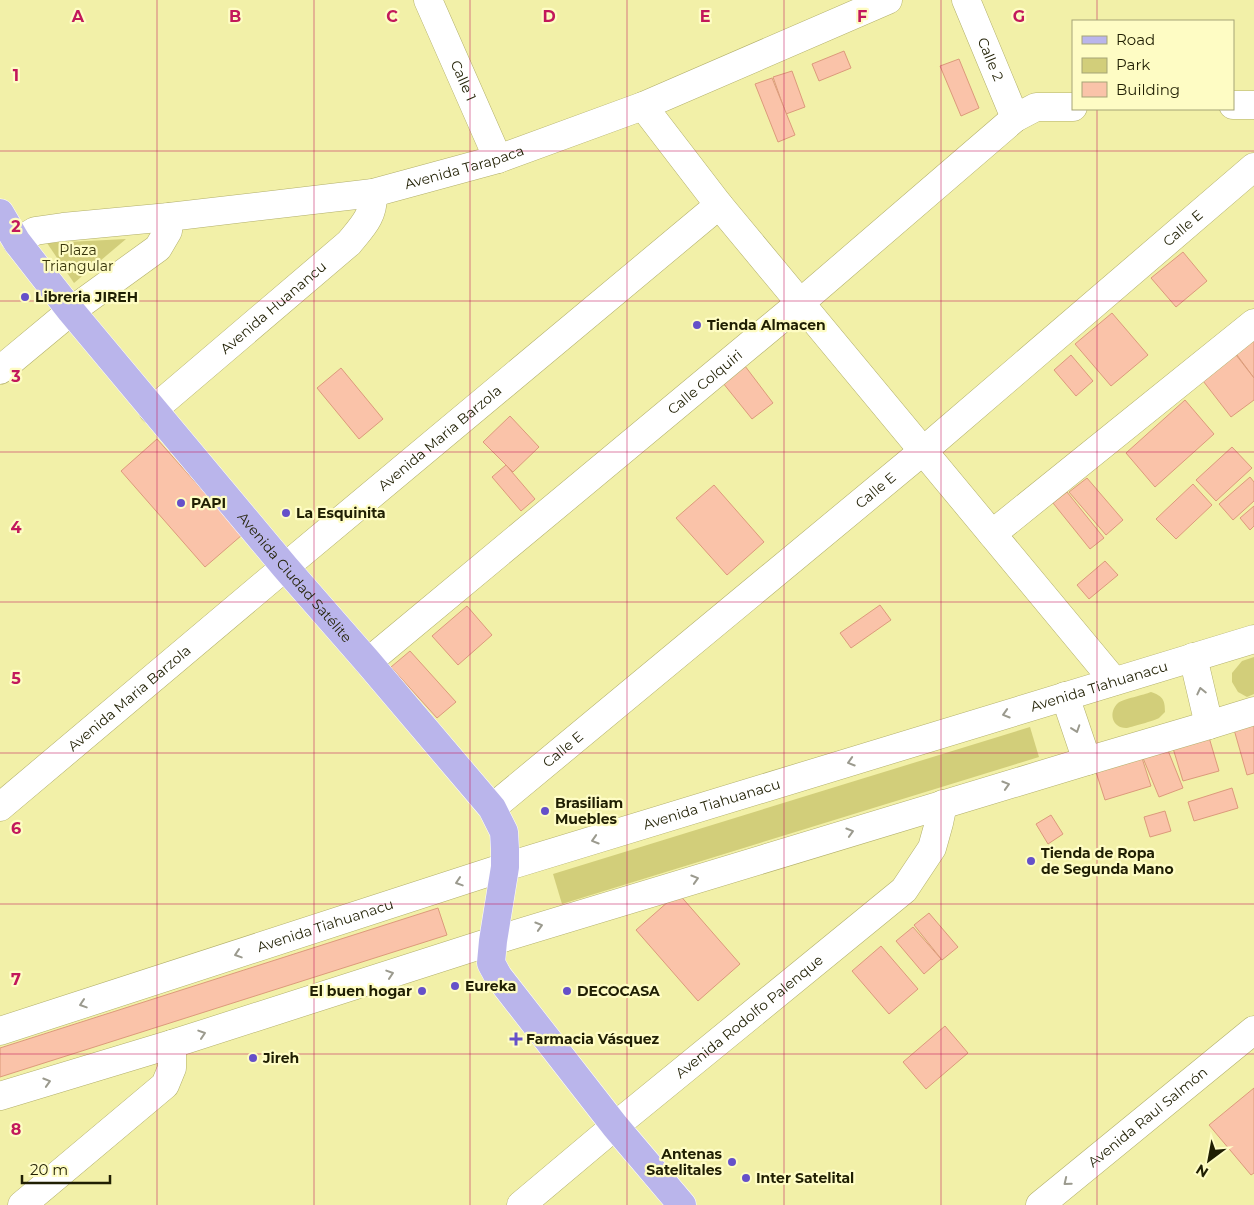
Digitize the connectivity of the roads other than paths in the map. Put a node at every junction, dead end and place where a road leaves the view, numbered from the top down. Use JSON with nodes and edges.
{"nodes":[{"id":1,"x":428,"y":0,"type":"edge"},
{"id":2,"x":888,"y":0,"type":"edge"},
{"id":3,"x":966,"y":0,"type":"edge"},
{"id":4,"x":1234,"y":105,"type":"edge"},
{"id":5,"x":1254,"y":105,"type":"edge"},
{"id":6,"x":643,"y":106,"type":"junction"},
{"id":7,"x":1072,"y":107,"type":"edge"},
{"id":8,"x":1014,"y":118,"type":"junction"},
{"id":9,"x":498,"y":159,"type":"junction"},
{"id":10,"x":1254,"y":168,"type":"edge"},
{"id":11,"x":373,"y":193,"type":"junction"},
{"id":12,"x":719,"y":205,"type":"junction"},
{"id":13,"x":0,"y":213,"type":"edge"},
{"id":14,"x":169,"y":217,"type":"junction"},
{"id":15,"x":17,"y":242,"type":"junction"},
{"id":16,"x":800,"y":303,"type":"junction"},
{"id":17,"x":71,"y":311,"type":"junction"},
{"id":18,"x":1254,"y":323,"type":"edge"},
{"id":19,"x":0,"y":370,"type":"edge"},
{"id":20,"x":154,"y":410,"type":"junction"},
{"id":21,"x":923,"y":451,"type":"junction"},
{"id":22,"x":992,"y":534,"type":"junction"},
{"id":23,"x":285,"y":567,"type":"junction"},
{"id":24,"x":1254,"y":639,"type":"edge"},
{"id":25,"x":1193,"y":657,"type":"junction"},
{"id":26,"x":368,"y":662,"type":"junction"},
{"id":27,"x":1114,"y":681,"type":"junction"},
{"id":28,"x":1065,"y":696,"type":"junction"},
{"id":29,"x":1254,"y":711,"type":"edge"},
{"id":30,"x":1209,"y":726,"type":"junction"},
{"id":31,"x":1087,"y":761,"type":"junction"},
{"id":32,"x":943,"y":804,"type":"junction"},
{"id":33,"x":0,"y":807,"type":"edge"},
{"id":34,"x":492,"y":808,"type":"junction"},
{"id":35,"x":506,"y":867,"type":"junction"},
{"id":36,"x":492,"y":941,"type":"junction"},
{"id":37,"x":1254,"y":1030,"type":"edge"},
{"id":38,"x":0,"y":1031,"type":"edge"},
{"id":39,"x":172,"y":1044,"type":"junction"},
{"id":40,"x":0,"y":1096,"type":"edge"},
{"id":41,"x":615,"y":1126,"type":"junction"},
{"id":42,"x":22,"y":1205,"type":"edge"},
{"id":43,"x":521,"y":1205,"type":"edge"},
{"id":44,"x":682,"y":1205,"type":"edge"},
{"id":45,"x":1040,"y":1205,"type":"edge"}],
"edges":[{"from":1,"to":9,"type":"street","name":"Calle 1"},
{"from":2,"to":6,"type":"street","name":"Avenida Tarapaca"},
{"from":3,"to":8,"type":"street","name":"Calle 2"},
{"from":4,"to":5,"type":"street"},
{"from":6,"to":9,"type":"street","name":"Avenida Tarapaca"},
{"from":6,"to":12,"type":"street"},
{"from":7,"to":8,"type":"street","name":"Calle Colquiri"},
{"from":8,"to":16,"type":"street","name":"Calle Colquiri"},
{"from":9,"to":11,"type":"street","name":"Avenida Tarapaca"},
{"from":10,"to":21,"type":"street","name":"Calle E"},
{"from":11,"to":14,"type":"street","name":"Avenida Tarapaca"},
{"from":11,"to":20,"type":"street","name":"Avenida Huanancu"},
{"from":12,"to":16,"type":"street"},
{"from":12,"to":23,"type":"street","name":"Avenida Maria Barzola"},
{"from":13,"to":15,"type":"main road","name":"Avenida Ciudad Satélite"},
{"from":14,"to":15,"type":"street","name":"Avenida Tarapaca"},
{"from":14,"to":17,"type":"street"},
{"from":15,"to":17,"type":"main road","name":"Avenida Ciudad Satélite"},
{"from":16,"to":21,"type":"street"},
{"from":16,"to":26,"type":"street","name":"Calle Colquiri"},
{"from":17,"to":19,"type":"street"},
{"from":17,"to":20,"type":"main road","name":"Avenida Ciudad Satélite"},
{"from":18,"to":22,"type":"street"},
{"from":20,"to":23,"type":"main road","name":"Avenida Ciudad Satélite"},
{"from":21,"to":22,"type":"street"},
{"from":21,"to":34,"type":"street","name":"Calle E"},
{"from":22,"to":27,"type":"street"},
{"from":23,"to":26,"type":"main road","name":"Avenida Ciudad Satélite"},
{"from":23,"to":33,"type":"street","name":"Avenida Maria Barzola"},
{"from":24,"to":25,"type":"street","name":"Avenida Tiahuanacu"},
{"from":25,"to":27,"type":"street","name":"Avenida Tiahuanacu"},
{"from":30,"to":25,"type":"street","one_way":true},
{"from":26,"to":34,"type":"main road","name":"Avenida Ciudad Satélite"},
{"from":27,"to":28,"type":"street","name":"Avenida Tiahuanacu"},
{"from":28,"to":31,"type":"street","one_way":true},
{"from":28,"to":35,"type":"street","name":"Avenida Tiahuanacu","one_way":true},
{"from":29,"to":30,"type":"street"},
{"from":30,"to":31,"type":"street"},
{"from":32,"to":31,"type":"street","one_way":true},
{"from":36,"to":32,"type":"street","one_way":true},
{"from":32,"to":41,"type":"street","name":"Avenida Rodolfo Palenque"},
{"from":34,"to":35,"type":"main road","name":"Avenida Ciudad Satélite"},
{"from":35,"to":36,"type":"main road","name":"Avenida Ciudad Satélite"},
{"from":35,"to":38,"type":"street","name":"Avenida Tiahuanacu","one_way":true},
{"from":39,"to":36,"type":"street","one_way":true},
{"from":36,"to":41,"type":"main road","name":"Avenida Ciudad Satélite"},
{"from":37,"to":45,"type":"street","name":"Avenida Raul Salmón","one_way":true},
{"from":40,"to":39,"type":"street","one_way":true},
{"from":39,"to":42,"type":"street"},
{"from":41,"to":43,"type":"street","name":"Avenida Rodolfo Palenque"},
{"from":41,"to":44,"type":"main road","name":"Avenida Ciudad Satélite"}]}
